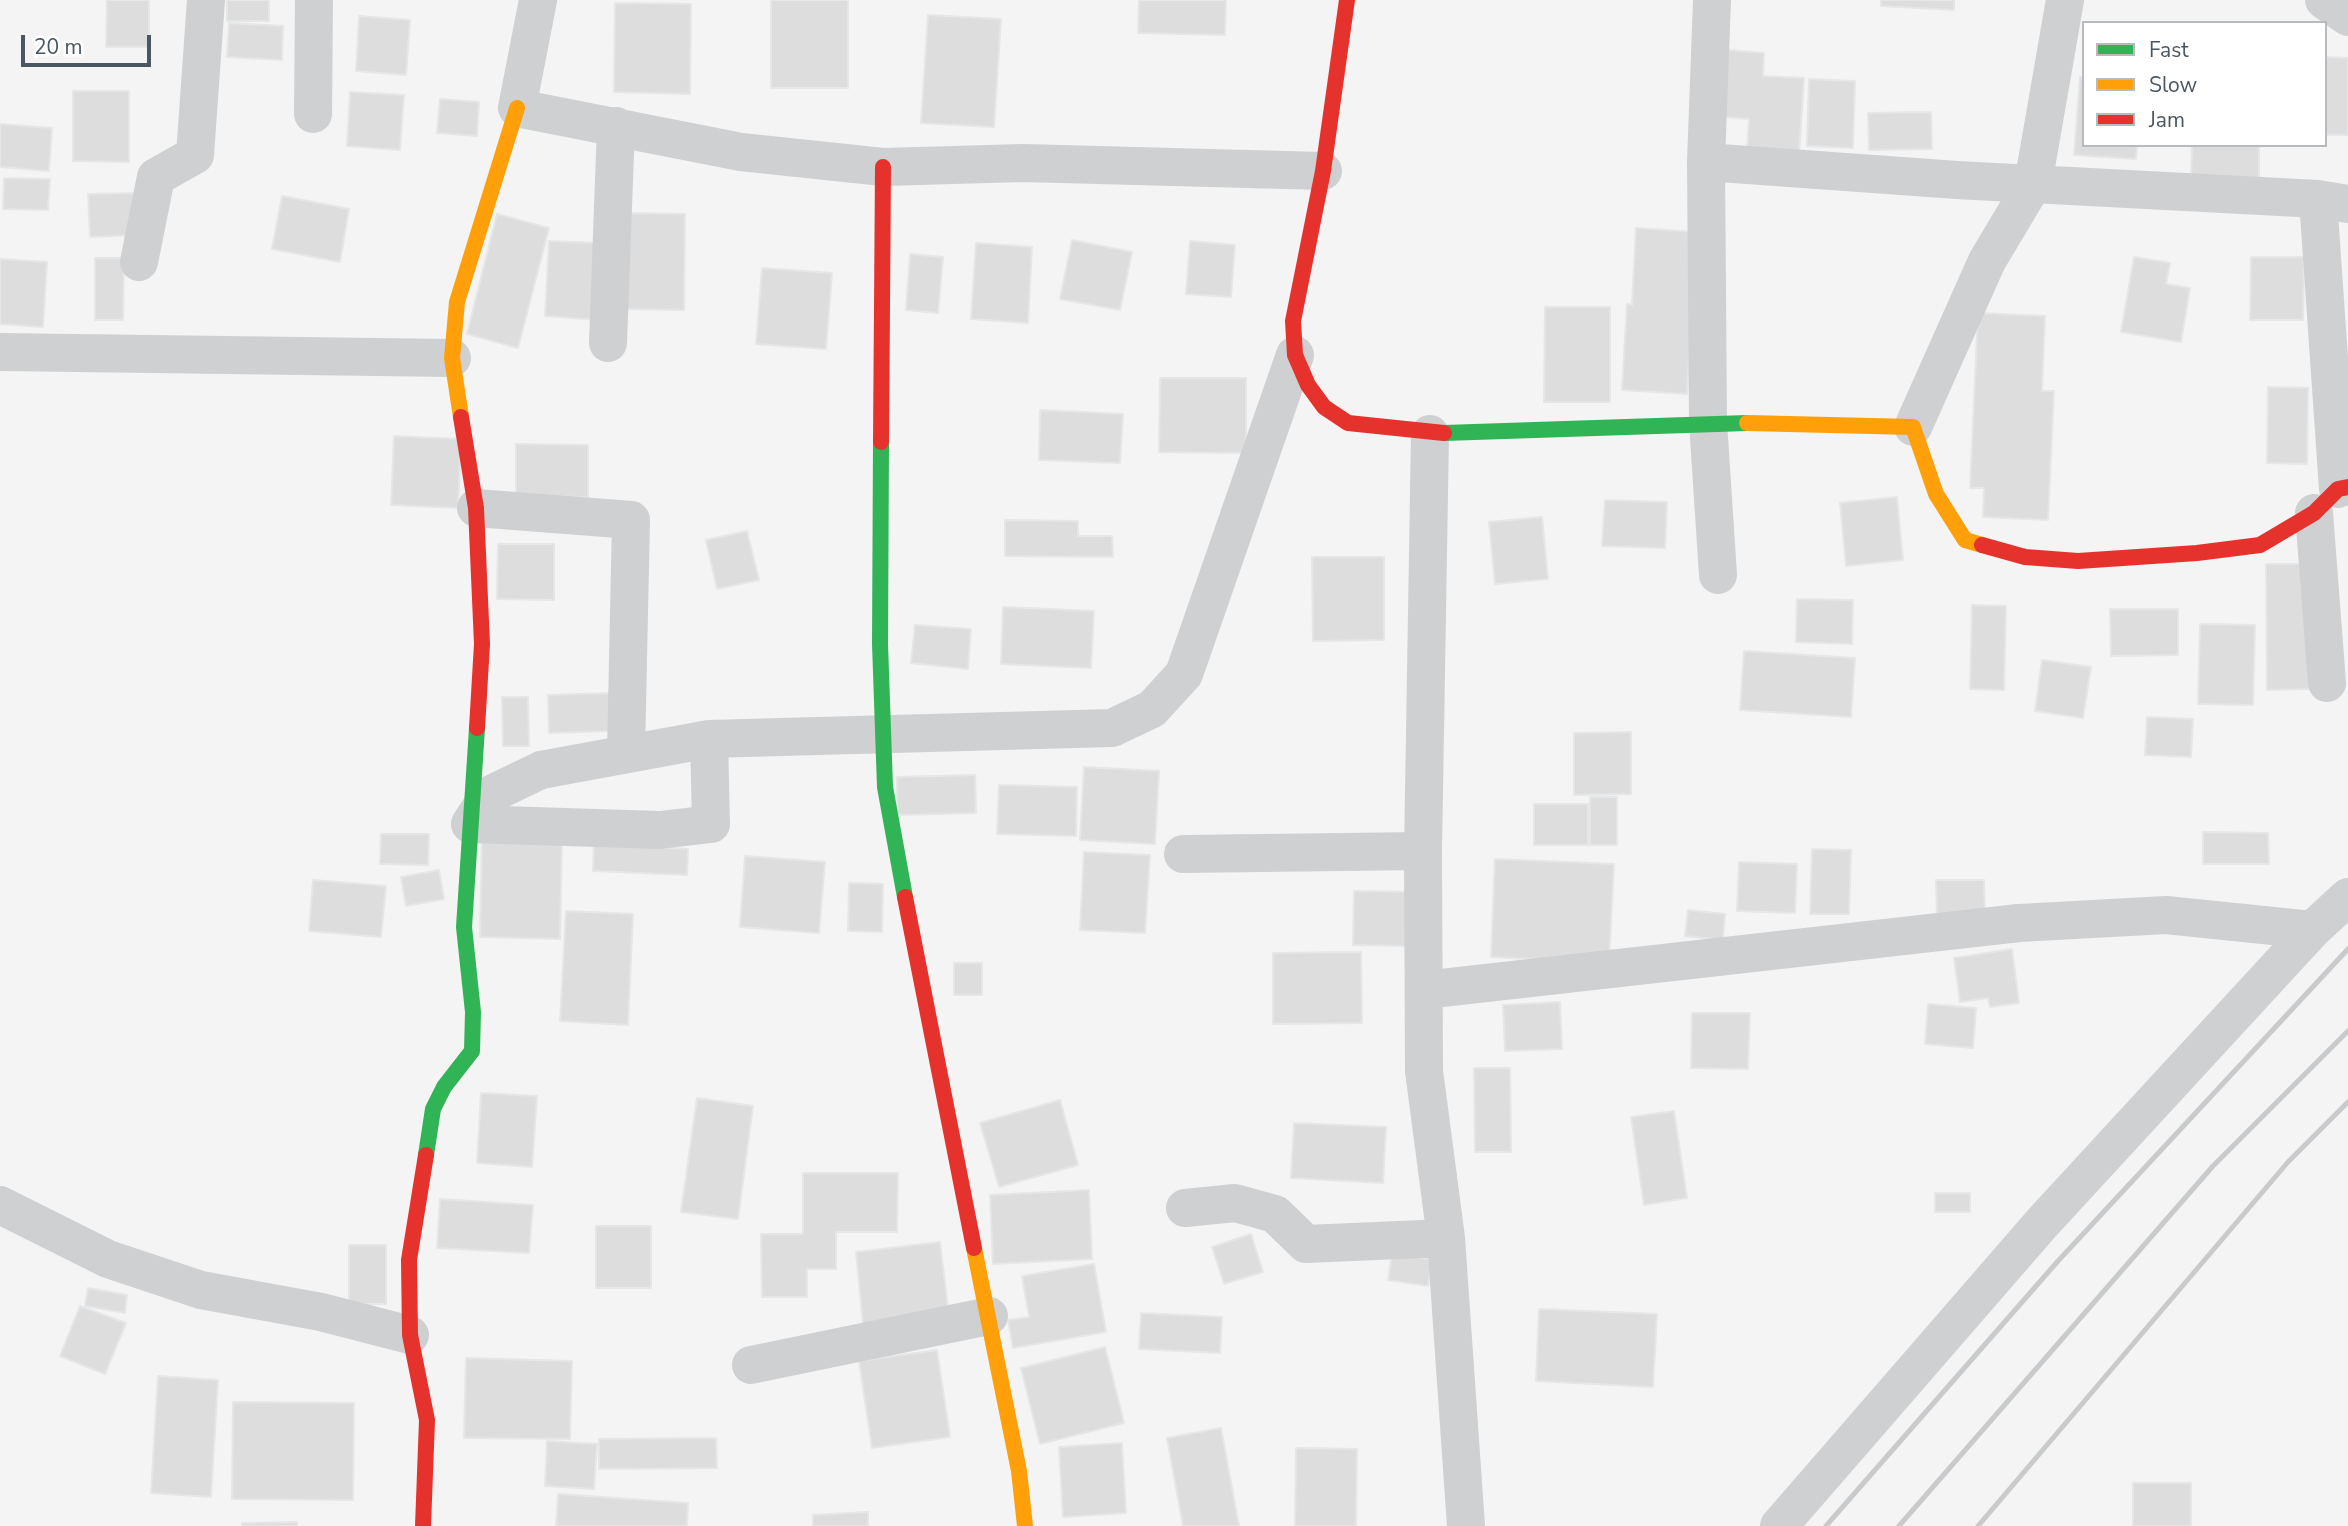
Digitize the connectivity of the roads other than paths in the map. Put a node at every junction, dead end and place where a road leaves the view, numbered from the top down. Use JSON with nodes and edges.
{"nodes":[{"id":1,"x":206,"y":0,"type":"edge"},
{"id":2,"x":314,"y":0,"type":"edge"},
{"id":3,"x":538,"y":0,"type":"edge"},
{"id":4,"x":1347,"y":0,"type":"edge"},
{"id":5,"x":1713,"y":0,"type":"edge"},
{"id":6,"x":2065,"y":0,"type":"edge"},
{"id":7,"x":2324,"y":0,"type":"edge"},
{"id":8,"x":2348,"y":17,"type":"edge"},
{"id":9,"x":517,"y":108,"type":"junction"},
{"id":10,"x":313,"y":114,"type":"dead end"},
{"id":11,"x":616,"y":126,"type":"junction"},
{"id":12,"x":1706,"y":162,"type":"junction"},
{"id":13,"x":883,"y":167,"type":"junction"},
{"id":14,"x":1323,"y":170,"type":"junction"},
{"id":15,"x":2033,"y":184,"type":"junction"},
{"id":16,"x":2333,"y":201,"type":"edge"},
{"id":17,"x":139,"y":262,"type":"dead end"},
{"id":18,"x":608,"y":343,"type":"dead end"},
{"id":19,"x":0,"y":352,"type":"edge"},
{"id":20,"x":1294,"y":355,"type":"junction"},
{"id":21,"x":452,"y":358,"type":"junction"},
{"id":22,"x":1708,"y":422,"type":"junction"},
{"id":23,"x":1913,"y":427,"type":"junction"},
{"id":24,"x":1430,"y":434,"type":"junction"},
{"id":25,"x":2333,"y":496,"type":"edge"},
{"id":26,"x":476,"y":508,"type":"junction"},
{"id":27,"x":1718,"y":575,"type":"dead end"},
{"id":28,"x":2327,"y":682,"type":"dead end"},
{"id":29,"x":883,"y":737,"type":"junction"},
{"id":30,"x":709,"y":739,"type":"junction"},
{"id":31,"x":626,"y":753,"type":"junction"},
{"id":32,"x":470,"y":824,"type":"junction"},
{"id":33,"x":1423,"y":851,"type":"junction"},
{"id":34,"x":1182,"y":855,"type":"dead end"},
{"id":35,"x":2348,"y":897,"type":"edge"},
{"id":36,"x":2312,"y":930,"type":"junction"},
{"id":37,"x":1424,"y":990,"type":"junction"},
{"id":38,"x":0,"y":1205,"type":"edge"},
{"id":39,"x":1185,"y":1208,"type":"dead end"},
{"id":40,"x":1446,"y":1238,"type":"junction"},
{"id":41,"x":989,"y":1316,"type":"junction"},
{"id":42,"x":411,"y":1335,"type":"junction"},
{"id":43,"x":751,"y":1365,"type":"dead end"},
{"id":44,"x":423,"y":1526,"type":"edge"},
{"id":45,"x":1025,"y":1526,"type":"edge"},
{"id":46,"x":1466,"y":1526,"type":"edge"},
{"id":47,"x":1779,"y":1526,"type":"edge"}],
"edges":[{"from":1,"to":17,"type":"street"},
{"from":2,"to":10,"type":"street"},
{"from":3,"to":9,"type":"street"},
{"from":4,"to":14,"type":"street"},
{"from":5,"to":12,"type":"street"},
{"from":6,"to":15,"type":"street"},
{"from":7,"to":8,"type":"street"},
{"from":9,"to":11,"type":"street"},
{"from":9,"to":21,"type":"street"},
{"from":11,"to":13,"type":"street"},
{"from":11,"to":18,"type":"street"},
{"from":12,"to":15,"type":"street"},
{"from":12,"to":22,"type":"street"},
{"from":13,"to":14,"type":"street"},
{"from":13,"to":29,"type":"street"},
{"from":14,"to":20,"type":"street"},
{"from":15,"to":16,"type":"street"},
{"from":15,"to":23,"type":"street"},
{"from":16,"to":25,"type":"street"},
{"from":19,"to":21,"type":"street"},
{"from":20,"to":24,"type":"street"},
{"from":20,"to":29,"type":"street"},
{"from":21,"to":26,"type":"street"},
{"from":22,"to":23,"type":"street"},
{"from":22,"to":24,"type":"street"},
{"from":22,"to":27,"type":"street"},
{"from":23,"to":25,"type":"street"},
{"from":24,"to":33,"type":"street"},
{"from":25,"to":28,"type":"street"},
{"from":26,"to":31,"type":"street"},
{"from":26,"to":32,"type":"street"},
{"from":29,"to":30,"type":"street"},
{"from":29,"to":41,"type":"street"},
{"from":30,"to":31,"type":"street"},
{"from":30,"to":32,"type":"street"},
{"from":31,"to":32,"type":"street"},
{"from":32,"to":42,"type":"street"},
{"from":33,"to":34,"type":"street"},
{"from":33,"to":37,"type":"street"},
{"from":35,"to":36,"type":"street"},
{"from":36,"to":37,"type":"street"},
{"from":36,"to":47,"type":"street"},
{"from":37,"to":40,"type":"street"},
{"from":38,"to":42,"type":"street"},
{"from":39,"to":40,"type":"street"},
{"from":40,"to":46,"type":"street"},
{"from":41,"to":43,"type":"street"},
{"from":41,"to":45,"type":"street"},
{"from":42,"to":44,"type":"street"}]}
